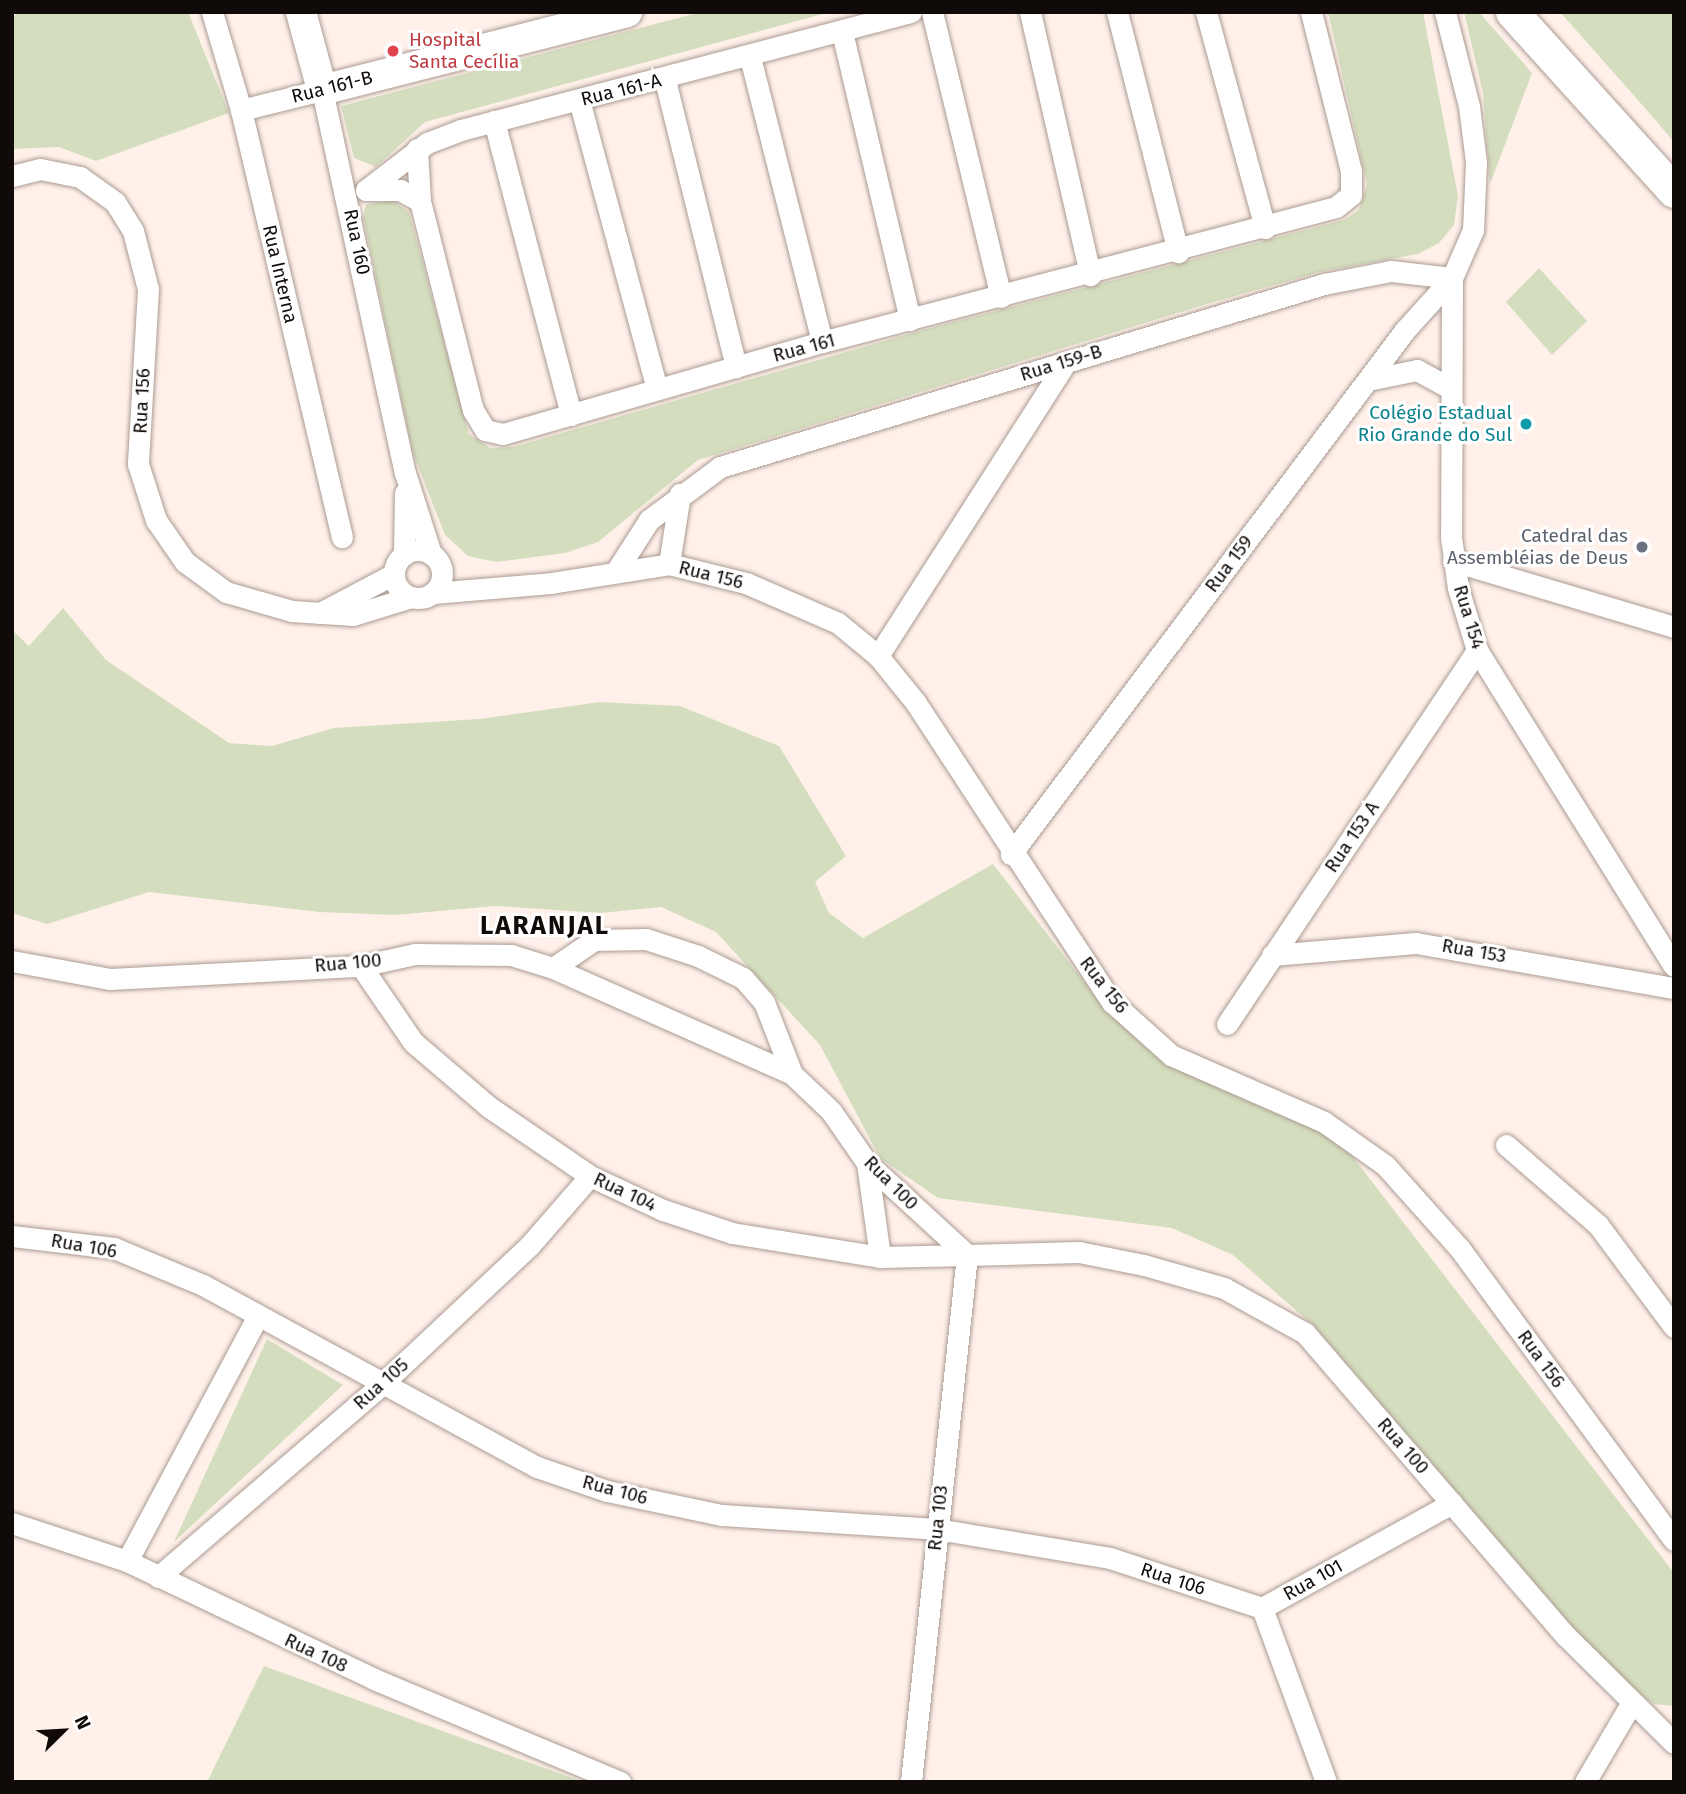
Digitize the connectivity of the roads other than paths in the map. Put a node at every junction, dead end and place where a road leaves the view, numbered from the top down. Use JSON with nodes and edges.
{"nodes":[{"id":1,"x":212,"y":12,"type":"edge"},
{"id":2,"x":301,"y":12,"type":"edge"},
{"id":3,"x":627,"y":12,"type":"edge"},
{"id":4,"x":911,"y":12,"type":"edge"},
{"id":5,"x":932,"y":12,"type":"edge"},
{"id":6,"x":1030,"y":12,"type":"edge"},
{"id":7,"x":1116,"y":12,"type":"edge"},
{"id":8,"x":1206,"y":12,"type":"edge"},
{"id":9,"x":1311,"y":12,"type":"edge"},
{"id":10,"x":1445,"y":12,"type":"edge"},
{"id":11,"x":1512,"y":12,"type":"edge"},
{"id":12,"x":842,"y":32,"type":"junction"},
{"id":13,"x":750,"y":57,"type":"junction"},
{"id":14,"x":665,"y":80,"type":"junction"},
{"id":15,"x":322,"y":90,"type":"junction"},
{"id":16,"x":579,"y":100,"type":"junction"},
{"id":17,"x":241,"y":110,"type":"junction"},
{"id":18,"x":494,"y":121,"type":"junction"},
{"id":19,"x":417,"y":149,"type":"junction"},
{"id":20,"x":12,"y":176,"type":"edge"},
{"id":21,"x":1674,"y":191,"type":"edge"},
{"id":22,"x":356,"y":192,"type":"junction"},
{"id":23,"x":420,"y":201,"type":"junction"},
{"id":24,"x":1265,"y":228,"type":"junction"},
{"id":25,"x":1178,"y":252,"type":"junction"},
{"id":26,"x":1090,"y":275,"type":"junction"},
{"id":27,"x":1452,"y":278,"type":"junction"},
{"id":28,"x":1002,"y":297,"type":"junction"},
{"id":29,"x":910,"y":320,"type":"junction"},
{"id":30,"x":822,"y":342,"type":"junction"},
{"id":31,"x":1066,"y":362,"type":"junction"},
{"id":32,"x":736,"y":366,"type":"junction"},
{"id":33,"x":1368,"y":380,"type":"junction"},
{"id":34,"x":1451,"y":388,"type":"junction"},
{"id":35,"x":657,"y":389,"type":"junction"},
{"id":36,"x":571,"y":415,"type":"junction"},
{"id":37,"x":405,"y":473,"type":"junction"},
{"id":38,"x":680,"y":494,"type":"junction"},
{"id":39,"x":342,"y":537,"type":"dead end"},
{"id":40,"x":404,"y":555,"type":"junction"},
{"id":41,"x":435,"y":560,"type":"junction"},
{"id":42,"x":1453,"y":561,"type":"junction"},
{"id":43,"x":669,"y":564,"type":"junction"},
{"id":44,"x":617,"y":570,"type":"junction"},
{"id":45,"x":394,"y":575,"type":"junction"},
{"id":46,"x":490,"y":589,"type":"junction"},
{"id":47,"x":433,"y":593,"type":"junction"},
{"id":48,"x":411,"y":597,"type":"junction"},
{"id":49,"x":318,"y":614,"type":"junction"},
{"id":50,"x":1674,"y":627,"type":"edge"},
{"id":51,"x":1477,"y":650,"type":"junction"},
{"id":52,"x":878,"y":656,"type":"junction"},
{"id":53,"x":1011,"y":854,"type":"junction"},
{"id":54,"x":1272,"y":955,"type":"junction"},
{"id":55,"x":12,"y":961,"type":"edge"},
{"id":56,"x":361,"y":966,"type":"junction"},
{"id":57,"x":1674,"y":966,"type":"edge"},
{"id":58,"x":553,"y":968,"type":"junction"},
{"id":59,"x":1674,"y":988,"type":"edge"},
{"id":60,"x":1227,"y":1024,"type":"dead end"},
{"id":61,"x":792,"y":1074,"type":"junction"},
{"id":62,"x":1506,"y":1145,"type":"dead end"},
{"id":63,"x":867,"y":1163,"type":"junction"},
{"id":64,"x":590,"y":1176,"type":"junction"},
{"id":65,"x":12,"y":1236,"type":"edge"},
{"id":66,"x":967,"y":1255,"type":"junction"},
{"id":67,"x":880,"y":1257,"type":"junction"},
{"id":68,"x":258,"y":1317,"type":"junction"},
{"id":69,"x":1674,"y":1327,"type":"edge"},
{"id":70,"x":381,"y":1385,"type":"junction"},
{"id":71,"x":1452,"y":1503,"type":"junction"},
{"id":72,"x":12,"y":1523,"type":"edge"},
{"id":73,"x":937,"y":1529,"type":"junction"},
{"id":74,"x":1674,"y":1539,"type":"edge"},
{"id":75,"x":127,"y":1561,"type":"junction"},
{"id":76,"x":158,"y":1577,"type":"junction"},
{"id":77,"x":1262,"y":1608,"type":"junction"},
{"id":78,"x":1631,"y":1704,"type":"junction"},
{"id":79,"x":1674,"y":1743,"type":"edge"},
{"id":80,"x":620,"y":1782,"type":"edge"},
{"id":81,"x":911,"y":1782,"type":"edge"},
{"id":82,"x":1326,"y":1782,"type":"edge"},
{"id":83,"x":1585,"y":1782,"type":"edge"}],
"edges":[{"from":1,"to":17,"type":"street","name":"Rua Interna"},
{"from":2,"to":15,"type":"street","name":"Rua 160"},
{"from":3,"to":15,"type":"street","name":"Rua 161-B"},
{"from":4,"to":12,"type":"street","name":"Rua 161-A"},
{"from":5,"to":28,"type":"street"},
{"from":6,"to":26,"type":"street"},
{"from":7,"to":25,"type":"street"},
{"from":8,"to":24,"type":"street"},
{"from":9,"to":24,"type":"street","name":"Rua 161"},
{"from":10,"to":27,"type":"street","name":"Rua 154"},
{"from":11,"to":21,"type":"main road"},
{"from":12,"to":13,"type":"street","name":"Rua 161-A"},
{"from":12,"to":29,"type":"street"},
{"from":13,"to":14,"type":"street","name":"Rua 161-A"},
{"from":13,"to":30,"type":"street"},
{"from":14,"to":16,"type":"street","name":"Rua 161-A"},
{"from":14,"to":32,"type":"street"},
{"from":15,"to":17,"type":"street","name":"Rua 161-B"},
{"from":15,"to":22,"type":"street","name":"Rua 160"},
{"from":16,"to":18,"type":"street","name":"Rua 161-A"},
{"from":16,"to":35,"type":"street"},
{"from":17,"to":39,"type":"street","name":"Rua Interna"},
{"from":18,"to":19,"type":"street","name":"Rua 161-A"},
{"from":18,"to":36,"type":"street"},
{"from":19,"to":22,"type":"street","name":"Rua 161-A"},
{"from":19,"to":23,"type":"street","name":"Rua 161"},
{"from":20,"to":49,"type":"street","name":"Rua 156"},
{"from":22,"to":23,"type":"street"},
{"from":22,"to":37,"type":"street","name":"Rua 160"},
{"from":23,"to":36,"type":"street","name":"Rua 161"},
{"from":24,"to":25,"type":"street","name":"Rua 161"},
{"from":25,"to":26,"type":"street","name":"Rua 161"},
{"from":26,"to":28,"type":"street","name":"Rua 161"},
{"from":27,"to":31,"type":"street","name":"Rua 159-B"},
{"from":27,"to":33,"type":"street","name":"Rua 159"},
{"from":27,"to":34,"type":"street","name":"Rua 154"},
{"from":28,"to":29,"type":"street","name":"Rua 161"},
{"from":29,"to":30,"type":"street","name":"Rua 161"},
{"from":30,"to":32,"type":"street","name":"Rua 161"},
{"from":31,"to":38,"type":"street","name":"Rua 159-B"},
{"from":31,"to":52,"type":"street"},
{"from":32,"to":35,"type":"street","name":"Rua 161"},
{"from":33,"to":34,"type":"street"},
{"from":33,"to":53,"type":"street","name":"Rua 159"},
{"from":34,"to":42,"type":"street","name":"Rua 154"},
{"from":35,"to":36,"type":"street","name":"Rua 161"},
{"from":37,"to":40,"type":"street","name":"Rua 160"},
{"from":37,"to":41,"type":"street","name":"Rua 160"},
{"from":38,"to":43,"type":"street"},
{"from":38,"to":44,"type":"street","name":"Rua 159-B"},
{"from":40,"to":41,"type":"street"},
{"from":40,"to":45,"type":"street"},
{"from":41,"to":46,"type":"street"},
{"from":41,"to":47,"type":"street"},
{"from":42,"to":50,"type":"street"},
{"from":42,"to":51,"type":"street","name":"Rua 154"},
{"from":43,"to":44,"type":"street","name":"Rua 156"},
{"from":43,"to":52,"type":"street","name":"Rua 156"},
{"from":44,"to":46,"type":"street","name":"Rua 156"},
{"from":45,"to":48,"type":"street"},
{"from":45,"to":49,"type":"street"},
{"from":46,"to":47,"type":"street","name":"Rua 156"},
{"from":47,"to":48,"type":"street"},
{"from":48,"to":49,"type":"street","name":"Rua 156"},
{"from":51,"to":54,"type":"street","name":"Rua 153 A"},
{"from":51,"to":57,"type":"street","name":"Rua 154"},
{"from":52,"to":53,"type":"street","name":"Rua 156"},
{"from":53,"to":74,"type":"street","name":"Rua 156"},
{"from":54,"to":59,"type":"street","name":"Rua 153"},
{"from":54,"to":60,"type":"street","name":"Rua 153 A"},
{"from":55,"to":56,"type":"street","name":"Rua 100"},
{"from":56,"to":58,"type":"street","name":"Rua 100"},
{"from":56,"to":64,"type":"street","name":"Rua 104"},
{"from":58,"to":61,"type":"street"},
{"from":58,"to":61,"type":"street","name":"Rua 100"},
{"from":61,"to":63,"type":"street","name":"Rua 100"},
{"from":62,"to":69,"type":"street"},
{"from":63,"to":66,"type":"street","name":"Rua 100"},
{"from":63,"to":67,"type":"street"},
{"from":64,"to":67,"type":"street","name":"Rua 104"},
{"from":64,"to":70,"type":"street","name":"Rua 105"},
{"from":65,"to":68,"type":"street","name":"Rua 106"},
{"from":66,"to":67,"type":"street","name":"Rua 104"},
{"from":66,"to":71,"type":"street","name":"Rua 100"},
{"from":66,"to":73,"type":"street","name":"Rua 103"},
{"from":68,"to":70,"type":"street","name":"Rua 106"},
{"from":68,"to":75,"type":"street"},
{"from":70,"to":73,"type":"street","name":"Rua 106"},
{"from":70,"to":76,"type":"street","name":"Rua 105"},
{"from":71,"to":77,"type":"street","name":"Rua 101"},
{"from":71,"to":78,"type":"street","name":"Rua 100"},
{"from":72,"to":75,"type":"street","name":"Rua 108"},
{"from":73,"to":77,"type":"street","name":"Rua 106"},
{"from":73,"to":81,"type":"street","name":"Rua 103"},
{"from":75,"to":76,"type":"street","name":"Rua 108"},
{"from":76,"to":80,"type":"street","name":"Rua 108"},
{"from":77,"to":82,"type":"street","name":"Rua 101"},
{"from":78,"to":79,"type":"street","name":"Rua 100"},
{"from":78,"to":83,"type":"street"}]}
